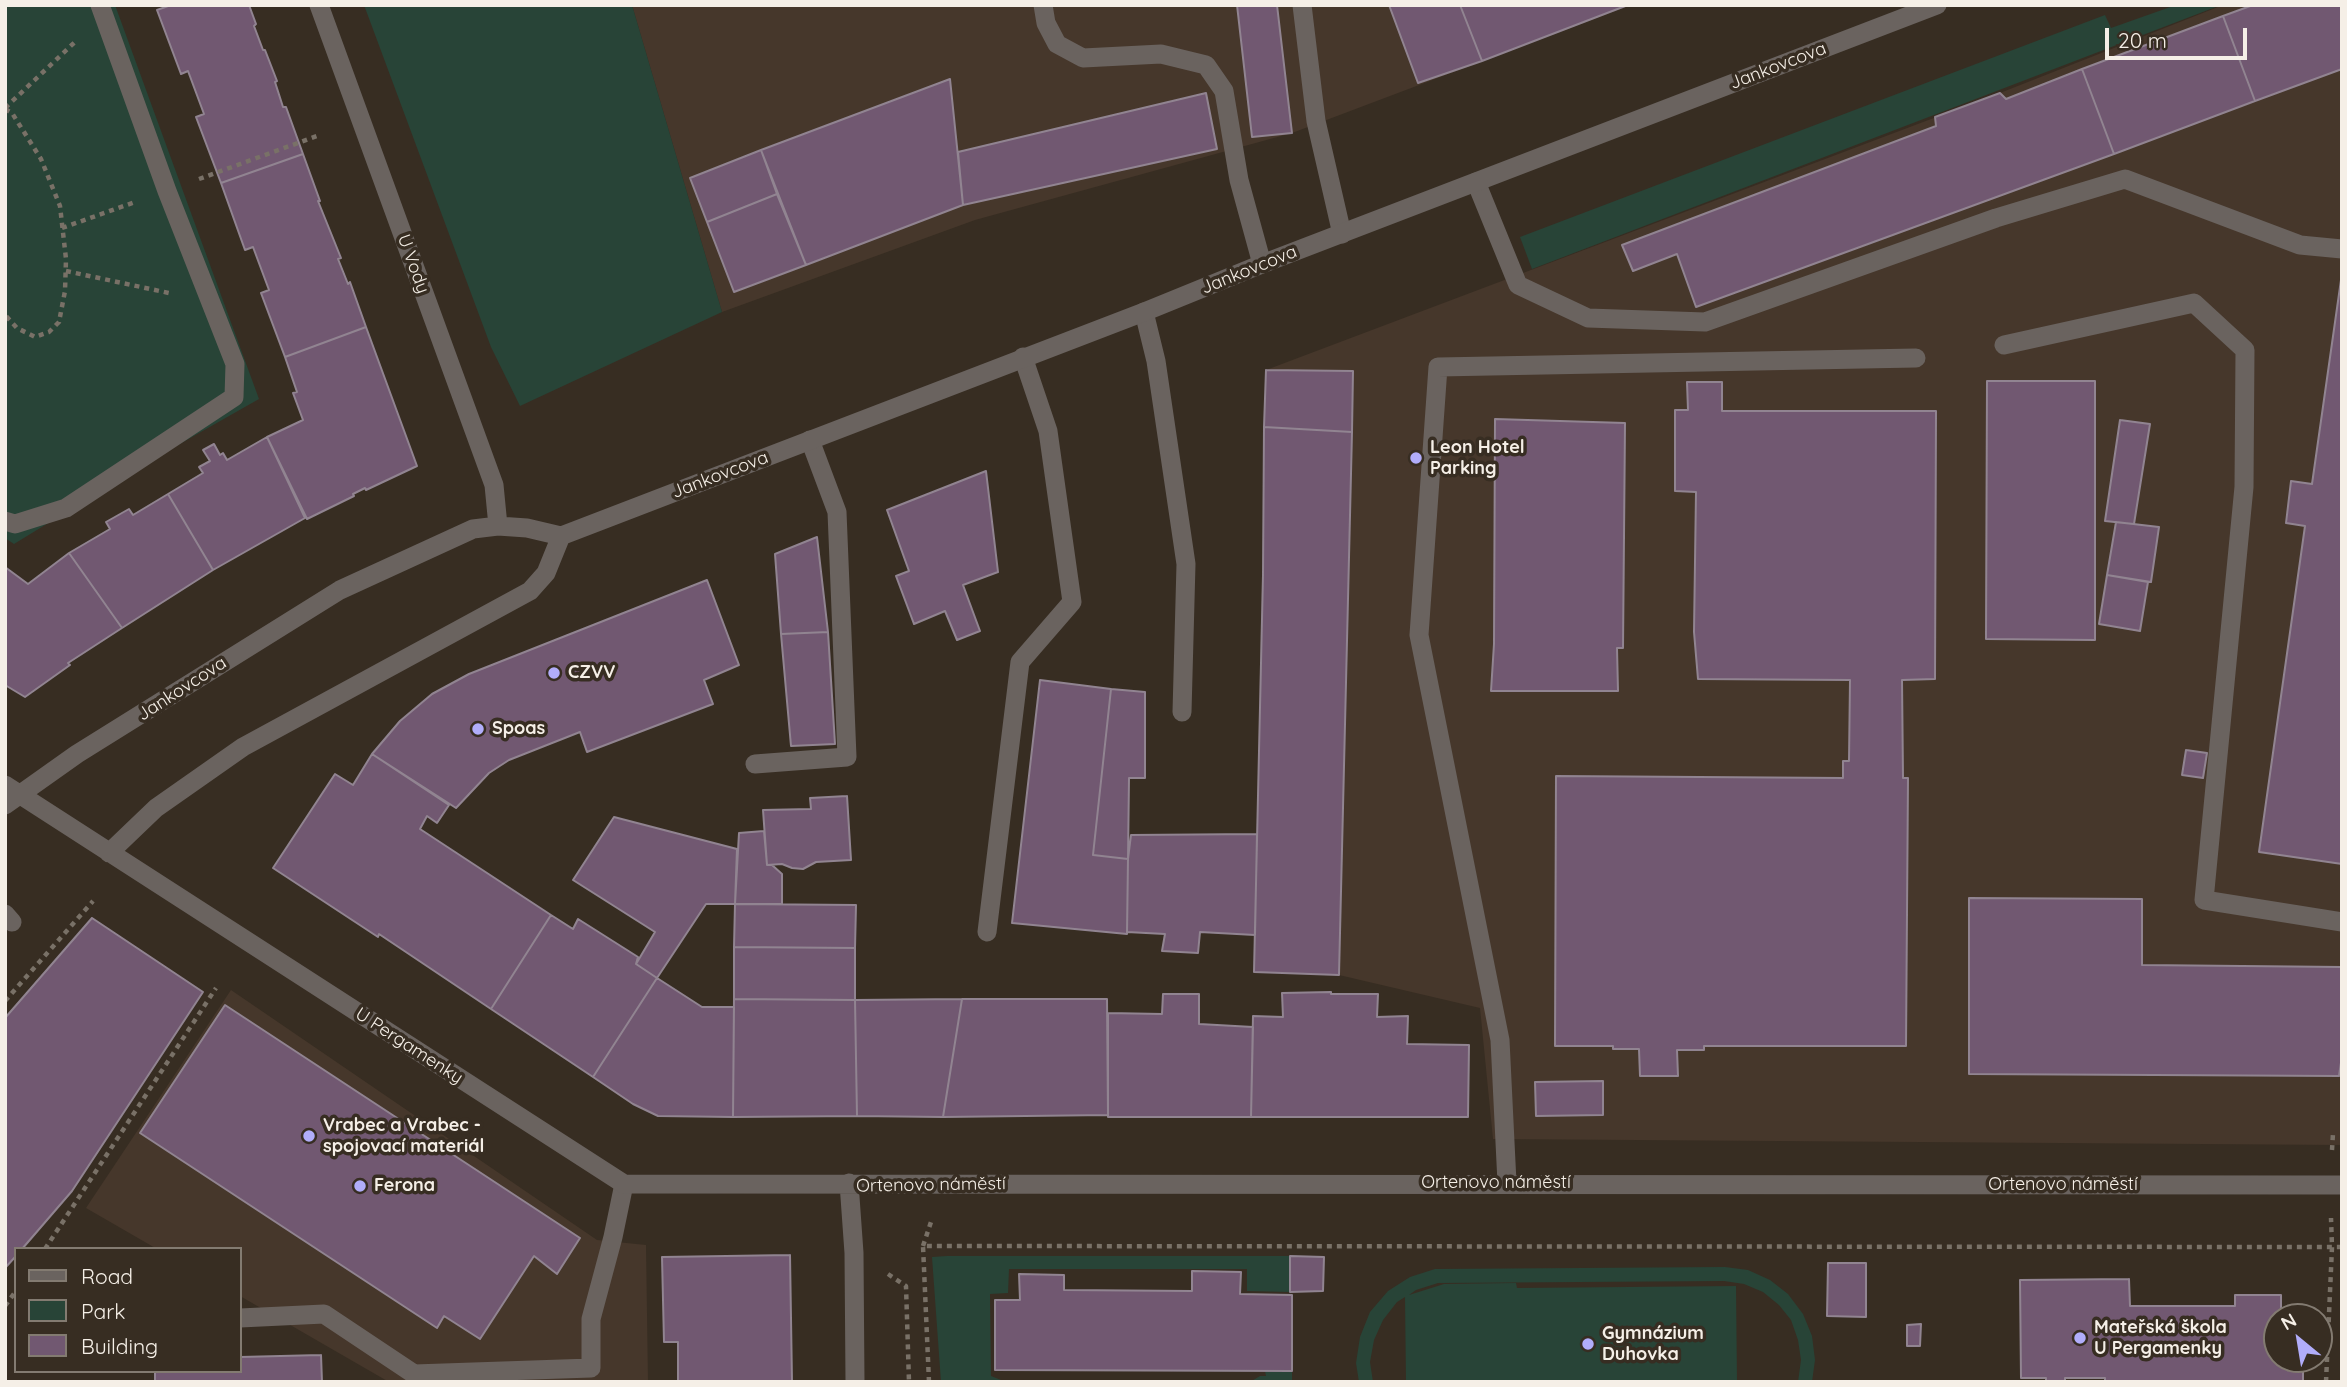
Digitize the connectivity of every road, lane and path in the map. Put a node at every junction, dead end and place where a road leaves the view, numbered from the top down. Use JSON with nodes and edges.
{"nodes":[{"id":1,"x":319,"y":5,"type":"edge"},
{"id":2,"x":1043,"y":5,"type":"edge"},
{"id":3,"x":1302,"y":5,"type":"edge"},
{"id":4,"x":1937,"y":5,"type":"edge"},
{"id":5,"x":101,"y":10,"type":"edge"},
{"id":6,"x":5,"y":108,"type":"edge"},
{"id":7,"x":317,"y":136,"type":"dead end"},
{"id":8,"x":1476,"y":182,"type":"junction"},
{"id":9,"x":167,"y":191,"type":"junction"},
{"id":10,"x":62,"y":228,"type":"junction"},
{"id":11,"x":1342,"y":234,"type":"junction"},
{"id":12,"x":2342,"y":248,"type":"edge"},
{"id":13,"x":1262,"y":264,"type":"junction"},
{"id":14,"x":66,"y":271,"type":"junction"},
{"id":15,"x":211,"y":303,"type":"junction"},
{"id":16,"x":1144,"y":312,"type":"junction"},
{"id":17,"x":5,"y":315,"type":"edge"},
{"id":18,"x":2004,"y":345,"type":"dead end"},
{"id":19,"x":1023,"y":357,"type":"junction"},
{"id":20,"x":1916,"y":358,"type":"dead end"},
{"id":21,"x":810,"y":440,"type":"junction"},
{"id":22,"x":5,"y":521,"type":"edge"},
{"id":23,"x":498,"y":526,"type":"junction"},
{"id":24,"x":561,"y":536,"type":"junction"},
{"id":25,"x":1182,"y":712,"type":"dead end"},
{"id":26,"x":755,"y":764,"type":"dead end"},
{"id":27,"x":10,"y":795,"type":"edge"},
{"id":28,"x":109,"y":853,"type":"junction"},
{"id":29,"x":93,"y":901,"type":"dead end"},
{"id":30,"x":2342,"y":922,"type":"edge"},
{"id":31,"x":987,"y":932,"type":"dead end"},
{"id":32,"x":216,"y":988,"type":"dead end"},
{"id":33,"x":5,"y":1001,"type":"edge"},
{"id":34,"x":2333,"y":1133,"type":"dead end"},
{"id":35,"x":2332,"y":1153,"type":"dead end"},
{"id":36,"x":849,"y":1183,"type":"junction"},
{"id":37,"x":1507,"y":1183,"type":"junction"},
{"id":38,"x":624,"y":1184,"type":"junction"},
{"id":39,"x":2342,"y":1185,"type":"edge"},
{"id":40,"x":2330,"y":1207,"type":"dead end"},
{"id":41,"x":931,"y":1222,"type":"dead end"},
{"id":42,"x":923,"y":1246,"type":"junction"},
{"id":43,"x":46,"y":1247,"type":"edge"},
{"id":44,"x":2332,"y":1247,"type":"junction"},
{"id":45,"x":2342,"y":1247,"type":"edge"},
{"id":46,"x":854,"y":1253,"type":"junction"},
{"id":47,"x":242,"y":1318,"type":"edge"},
{"id":48,"x":591,"y":1375,"type":"edge"},
{"id":49,"x":855,"y":1382,"type":"edge"},
{"id":50,"x":909,"y":1382,"type":"edge"},
{"id":51,"x":929,"y":1382,"type":"edge"},
{"id":52,"x":2326,"y":1382,"type":"edge"}],
"edges":[{"from":1,"to":23,"type":"street","name":"U Vody"},
{"from":2,"to":13,"type":"street"},
{"from":3,"to":11,"type":"street"},
{"from":4,"to":8,"type":"street","name":"Jankovcova"},
{"from":5,"to":6,"type":"path"},
{"from":5,"to":9,"type":"street"},
{"from":6,"to":10,"type":"path"},
{"from":7,"to":9,"type":"path"},
{"from":8,"to":11,"type":"street","name":"Jankovcova"},
{"from":8,"to":12,"type":"street"},
{"from":9,"to":10,"type":"path"},
{"from":9,"to":15,"type":"street"},
{"from":10,"to":14,"type":"path"},
{"from":11,"to":13,"type":"street","name":"Jankovcova"},
{"from":13,"to":16,"type":"street","name":"Jankovcova"},
{"from":14,"to":15,"type":"path"},
{"from":14,"to":17,"type":"path"},
{"from":15,"to":22,"type":"street"},
{"from":16,"to":19,"type":"street","name":"Jankovcova"},
{"from":16,"to":25,"type":"street"},
{"from":18,"to":30,"type":"street"},
{"from":19,"to":21,"type":"street","name":"Jankovcova"},
{"from":19,"to":31,"type":"street"},
{"from":20,"to":37,"type":"street"},
{"from":21,"to":24,"type":"street","name":"Jankovcova"},
{"from":21,"to":26,"type":"street"},
{"from":23,"to":24,"type":"street","name":"Jankovcova"},
{"from":23,"to":27,"type":"street","name":"Jankovcova"},
{"from":24,"to":28,"type":"street"},
{"from":27,"to":28,"type":"street","name":"U Pergamenky"},
{"from":28,"to":38,"type":"street","name":"U Pergamenky"},
{"from":29,"to":33,"type":"path"},
{"from":32,"to":43,"type":"path"},
{"from":34,"to":35,"type":"path"},
{"from":36,"to":37,"type":"street","name":"Ortenovo náměstí"},
{"from":36,"to":38,"type":"street"},
{"from":36,"to":46,"type":"street","name":"Ortenovo náměstí"},
{"from":37,"to":39,"type":"street","name":"Ortenovo náměstí"},
{"from":38,"to":48,"type":"street"},
{"from":40,"to":44,"type":"path"},
{"from":41,"to":42,"type":"path"},
{"from":42,"to":44,"type":"path"},
{"from":42,"to":51,"type":"path"},
{"from":44,"to":45,"type":"path"},
{"from":44,"to":52,"type":"path"},
{"from":46,"to":49,"type":"street","name":"Ortenovo náměstí"},
{"from":46,"to":50,"type":"path"},
{"from":47,"to":48,"type":"street"}]}
